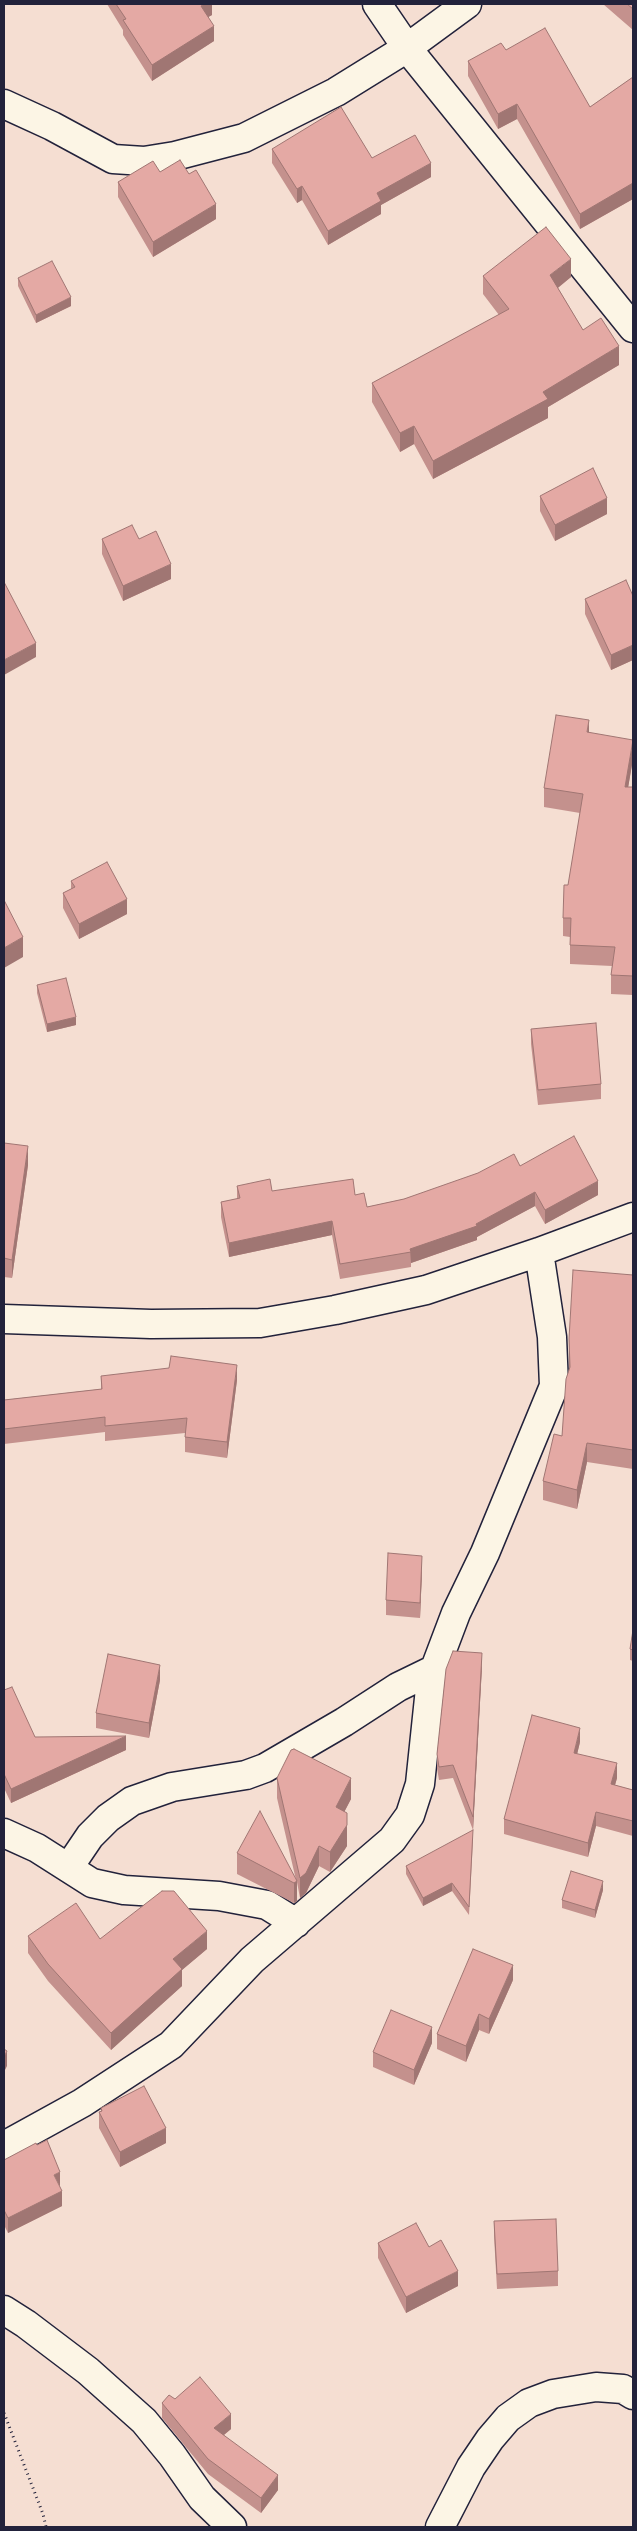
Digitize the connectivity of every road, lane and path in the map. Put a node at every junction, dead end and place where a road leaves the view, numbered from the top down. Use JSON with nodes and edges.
{"nodes":[{"id":1,"x":377,"y":4,"type":"edge"},
{"id":2,"x":467,"y":4,"type":"edge"},
{"id":3,"x":407,"y":48,"type":"junction"},
{"id":4,"x":4,"y":104,"type":"edge"},
{"id":5,"x":633,"y":328,"type":"edge"},
{"id":6,"x":633,"y":1217,"type":"edge"},
{"id":7,"x":539,"y":1252,"type":"junction"},
{"id":8,"x":4,"y":1319,"type":"edge"},
{"id":9,"x":435,"y":1670,"type":"junction"},
{"id":10,"x":4,"y":1832,"type":"edge"},
{"id":11,"x":70,"y":1867,"type":"junction"},
{"id":12,"x":296,"y":1923,"type":"junction"},
{"id":13,"x":4,"y":2146,"type":"edge"},
{"id":14,"x":4,"y":2310,"type":"edge"},
{"id":15,"x":633,"y":2395,"type":"edge"},
{"id":16,"x":4,"y":2413,"type":"edge"},
{"id":17,"x":46,"y":2527,"type":"edge"},
{"id":18,"x":232,"y":2527,"type":"edge"},
{"id":19,"x":440,"y":2527,"type":"edge"}],
"edges":[{"from":1,"to":3,"type":"street"},
{"from":2,"to":3,"type":"street"},
{"from":3,"to":4,"type":"street"},
{"from":3,"to":5,"type":"street"},
{"from":6,"to":7,"type":"street"},
{"from":7,"to":8,"type":"street"},
{"from":7,"to":9,"type":"street"},
{"from":9,"to":11,"type":"street"},
{"from":9,"to":12,"type":"street"},
{"from":10,"to":11,"type":"street"},
{"from":11,"to":12,"type":"street"},
{"from":12,"to":13,"type":"street"},
{"from":14,"to":18,"type":"street"},
{"from":15,"to":19,"type":"street"},
{"from":16,"to":17,"type":"path"}]}
